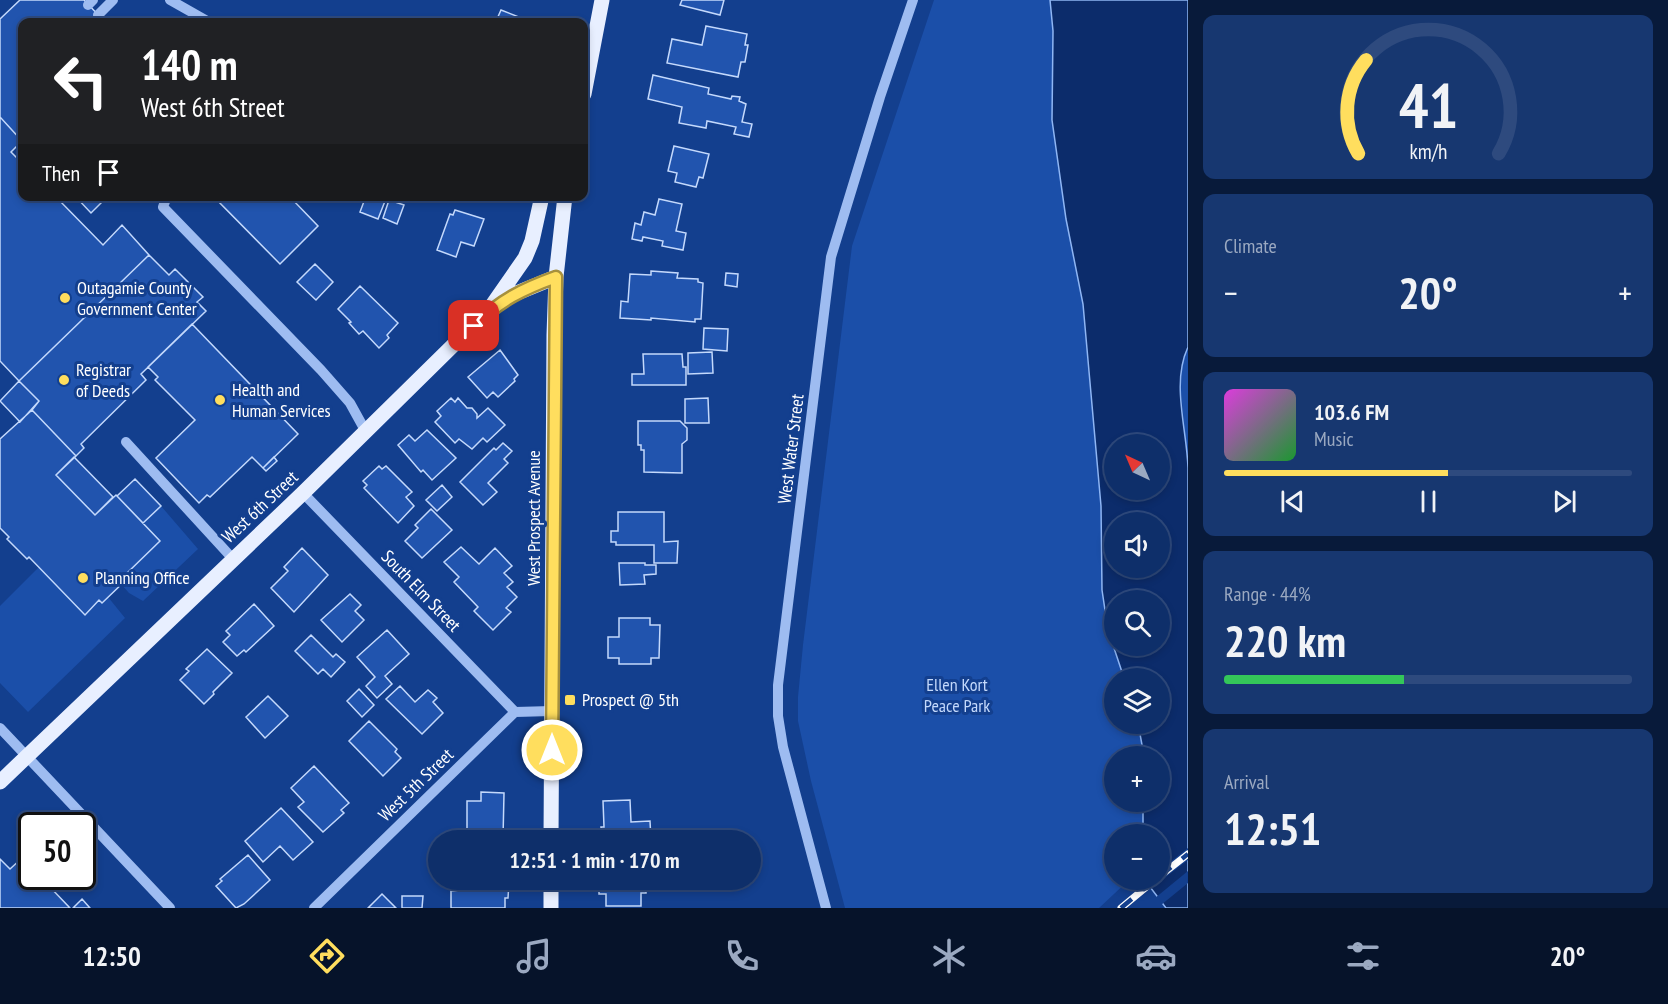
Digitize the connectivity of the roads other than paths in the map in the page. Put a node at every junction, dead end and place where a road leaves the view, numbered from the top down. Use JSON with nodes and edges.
{"nodes":[{"id":1,"x":113,"y":0,"type":"edge"},
{"id":2,"x":170,"y":0,"type":"edge"},
{"id":3,"x":602,"y":0,"type":"edge"},
{"id":4,"x":913,"y":0,"type":"edge"},
{"id":5,"x":98,"y":15,"type":"dead end"},
{"id":6,"x":202,"y":18,"type":"edge"},
{"id":7,"x":588,"y":73,"type":"edge"},
{"id":8,"x":541,"y":201,"type":"edge"},
{"id":9,"x":564,"y":201,"type":"edge"},
{"id":10,"x":166,"y":202,"type":"edge"},
{"id":11,"x":556,"y":277,"type":"junction"},
{"id":12,"x":487,"y":312,"type":"junction"},
{"id":13,"x":366,"y":432,"type":"junction"},
{"id":14,"x":126,"y":442,"type":"dead end"},
{"id":15,"x":303,"y":493,"type":"junction"},
{"id":16,"x":233,"y":559,"type":"junction"},
{"id":17,"x":552,"y":711,"type":"junction"},
{"id":18,"x":515,"y":712,"type":"junction"},
{"id":19,"x":0,"y":728,"type":"edge"},
{"id":20,"x":27,"y":756,"type":"junction"},
{"id":21,"x":0,"y":783,"type":"edge"},
{"id":22,"x":552,"y":830,"type":"edge"},
{"id":23,"x":551,"y":890,"type":"edge"},
{"id":24,"x":170,"y":908,"type":"edge"},
{"id":25,"x":314,"y":908,"type":"edge"},
{"id":26,"x":551,"y":908,"type":"edge"},
{"id":27,"x":826,"y":908,"type":"edge"}],
"edges":[{"from":1,"to":5,"type":"street"},
{"from":2,"to":6,"type":"street"},
{"from":3,"to":7,"type":"main road"},
{"from":4,"to":27,"type":"street","name":"West Water Street"},
{"from":8,"to":12,"type":"main road"},
{"from":9,"to":11,"type":"main road","name":"West Prospect Avenue"},
{"from":10,"to":13,"type":"street"},
{"from":11,"to":12,"type":"main road","name":"West 6th Street"},
{"from":11,"to":17,"type":"main road","name":"West Prospect Avenue"},
{"from":12,"to":13,"type":"main road","name":"West 6th Street"},
{"from":13,"to":15,"type":"main road","name":"West 6th Street"},
{"from":14,"to":16,"type":"street"},
{"from":15,"to":16,"type":"main road","name":"West 6th Street"},
{"from":15,"to":18,"type":"street","name":"South Elm Street"},
{"from":16,"to":20,"type":"main road","name":"West 6th Street"},
{"from":17,"to":18,"type":"street"},
{"from":17,"to":22,"type":"main road","name":"West Prospect Avenue"},
{"from":18,"to":25,"type":"street","name":"West 5th Street"},
{"from":19,"to":20,"type":"street"},
{"from":20,"to":21,"type":"main road","name":"West 6th Street"},
{"from":20,"to":24,"type":"street"},
{"from":23,"to":26,"type":"main road"}]}
